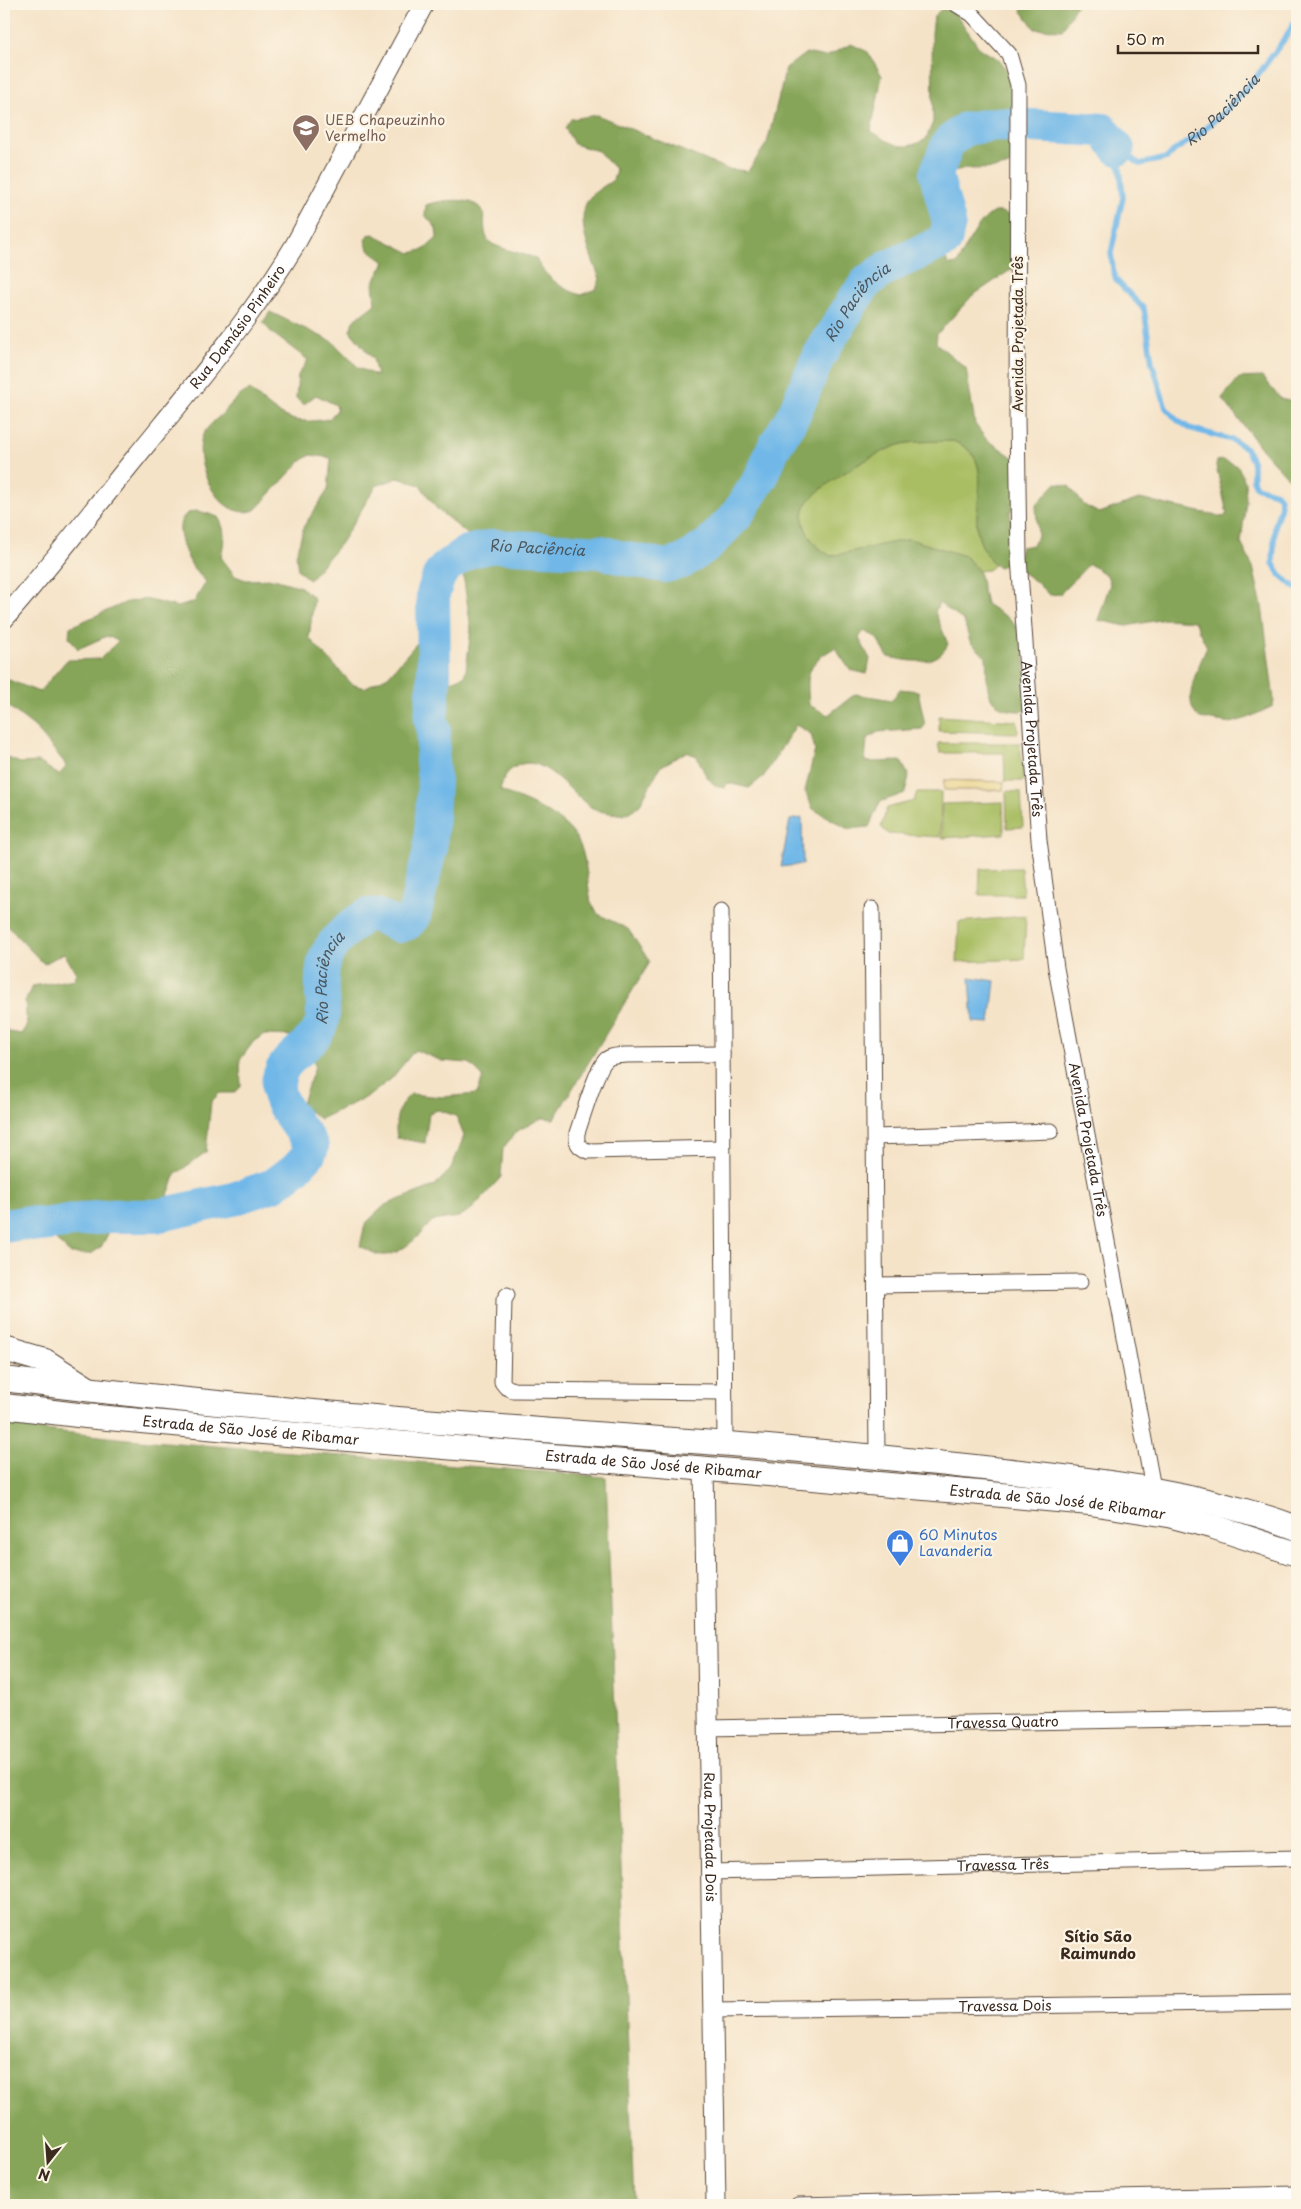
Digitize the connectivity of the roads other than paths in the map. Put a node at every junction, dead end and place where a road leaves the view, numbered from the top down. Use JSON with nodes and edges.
{"nodes":[{"id":1,"x":956,"y":4,"type":"edge"},
{"id":2,"x":426,"y":7,"type":"edge"},
{"id":3,"x":4,"y":619,"type":"edge"},
{"id":4,"x":872,"y":909,"type":"dead end"},
{"id":5,"x":721,"y":911,"type":"dead end"},
{"id":6,"x":722,"y":1054,"type":"junction"},
{"id":7,"x":1051,"y":1132,"type":"dead end"},
{"id":8,"x":874,"y":1137,"type":"junction"},
{"id":9,"x":722,"y":1148,"type":"junction"},
{"id":10,"x":1080,"y":1282,"type":"dead end"},
{"id":11,"x":876,"y":1285,"type":"junction"},
{"id":12,"x":507,"y":1295,"type":"dead end"},
{"id":13,"x":4,"y":1349,"type":"edge"},
{"id":14,"x":4,"y":1380,"type":"edge"},
{"id":15,"x":90,"y":1390,"type":"junction"},
{"id":16,"x":724,"y":1392,"type":"junction"},
{"id":17,"x":4,"y":1406,"type":"edge"},
{"id":18,"x":724,"y":1444,"type":"junction"},
{"id":19,"x":877,"y":1456,"type":"junction"},
{"id":20,"x":704,"y":1468,"type":"junction"},
{"id":21,"x":1153,"y":1488,"type":"junction"},
{"id":22,"x":1297,"y":1528,"type":"edge"},
{"id":23,"x":1297,"y":1554,"type":"edge"},
{"id":24,"x":1297,"y":1717,"type":"edge"},
{"id":25,"x":708,"y":1728,"type":"junction"},
{"id":26,"x":1297,"y":1858,"type":"edge"},
{"id":27,"x":710,"y":1872,"type":"junction"},
{"id":28,"x":1297,"y":2002,"type":"edge"},
{"id":29,"x":713,"y":2010,"type":"junction"},
{"id":30,"x":1297,"y":2194,"type":"edge"},
{"id":31,"x":716,"y":2205,"type":"edge"},
{"id":32,"x":798,"y":2205,"type":"edge"}],
"edges":[{"from":1,"to":21,"type":"street","name":"Avenida Projetada Três"},
{"from":2,"to":3,"type":"street","name":"Rua Damásio Pinheiro"},
{"from":4,"to":8,"type":"street"},
{"from":5,"to":6,"type":"street"},
{"from":6,"to":9,"type":"street"},
{"from":6,"to":9,"type":"street"},
{"from":7,"to":8,"type":"street"},
{"from":8,"to":11,"type":"street"},
{"from":9,"to":16,"type":"street"},
{"from":10,"to":11,"type":"street"},
{"from":11,"to":19,"type":"street"},
{"from":12,"to":16,"type":"street"},
{"from":13,"to":15,"type":"main road"},
{"from":14,"to":15,"type":"main road","name":"Estrada de São José de Ribamar"},
{"from":15,"to":18,"type":"main road","name":"Estrada de São José de Ribamar"},
{"from":16,"to":18,"type":"street"},
{"from":17,"to":20,"type":"main road","name":"Estrada de São José de Ribamar"},
{"from":18,"to":19,"type":"main road","name":"Estrada de São José de Ribamar"},
{"from":19,"to":21,"type":"main road","name":"Estrada de São José de Ribamar"},
{"from":20,"to":23,"type":"main road","name":"Estrada de São José de Ribamar"},
{"from":20,"to":25,"type":"street","name":"Rua Projetada Dois"},
{"from":21,"to":22,"type":"main road","name":"Estrada de São José de Ribamar"},
{"from":24,"to":25,"type":"street","name":"Travessa Quatro"},
{"from":25,"to":27,"type":"street","name":"Rua Projetada Dois"},
{"from":26,"to":27,"type":"street","name":"Travessa Três"},
{"from":27,"to":29,"type":"street","name":"Rua Projetada Dois"},
{"from":28,"to":29,"type":"street","name":"Travessa Dois"},
{"from":29,"to":31,"type":"street","name":"Rua Projetada Dois"},
{"from":30,"to":32,"type":"street"}]}
